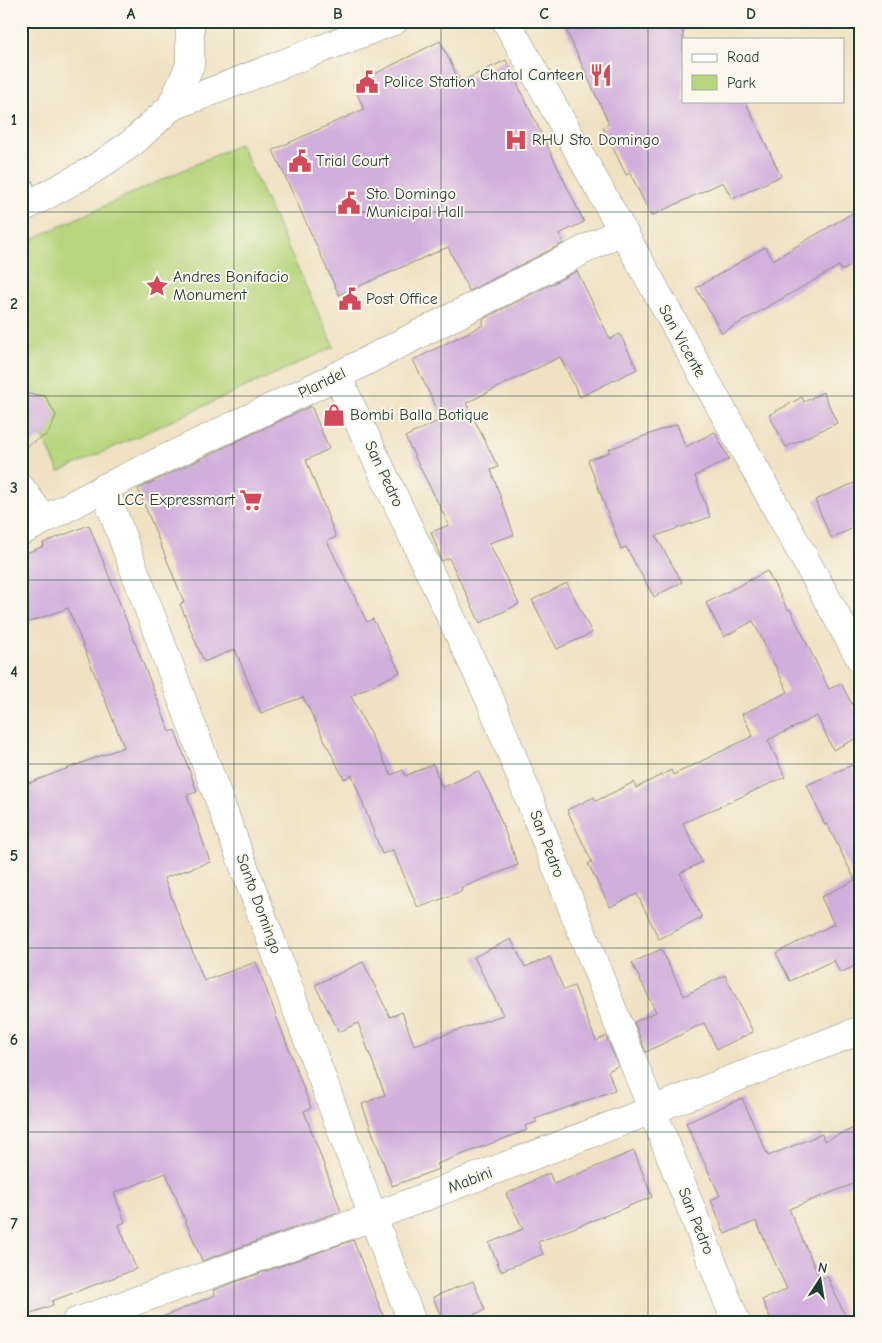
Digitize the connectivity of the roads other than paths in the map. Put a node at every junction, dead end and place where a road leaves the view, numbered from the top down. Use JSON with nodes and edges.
{"nodes":[{"id":1,"x":190,"y":21,"type":"edge"},
{"id":2,"x":394,"y":21,"type":"edge"},
{"id":3,"x":506,"y":21,"type":"edge"},
{"id":4,"x":171,"y":107,"type":"junction"},
{"id":5,"x":24,"y":198,"type":"edge"},
{"id":6,"x":621,"y":231,"type":"junction"},
{"id":7,"x":337,"y":376,"type":"junction"},
{"id":8,"x":21,"y":488,"type":"edge"},
{"id":9,"x":104,"y":488,"type":"junction"},
{"id":10,"x":32,"y":526,"type":"edge"},
{"id":11,"x":861,"y":660,"type":"edge"},
{"id":12,"x":861,"y":1030,"type":"edge"},
{"id":13,"x":651,"y":1110,"type":"junction"},
{"id":14,"x":375,"y":1216,"type":"junction"},
{"id":15,"x":76,"y":1322,"type":"edge"},
{"id":16,"x":412,"y":1322,"type":"edge"},
{"id":17,"x":736,"y":1322,"type":"edge"}],
"edges":[{"from":1,"to":4,"type":"street"},
{"from":2,"to":4,"type":"street"},
{"from":3,"to":6,"type":"street","name":"San Vicente"},
{"from":4,"to":5,"type":"street"},
{"from":6,"to":7,"type":"street","name":"Plaridel"},
{"from":6,"to":11,"type":"street","name":"San Vicente"},
{"from":7,"to":9,"type":"street","name":"Plaridel"},
{"from":7,"to":13,"type":"street","name":"San Pedro"},
{"from":8,"to":10,"type":"street"},
{"from":9,"to":10,"type":"street","name":"Plaridel"},
{"from":9,"to":14,"type":"street","name":"Santo Domingo"},
{"from":12,"to":13,"type":"street","name":"Mabini"},
{"from":13,"to":14,"type":"street","name":"Mabini"},
{"from":13,"to":17,"type":"street","name":"San Pedro"},
{"from":14,"to":15,"type":"street","name":"Mabini"},
{"from":14,"to":16,"type":"street","name":"Santo Domingo"}]}
